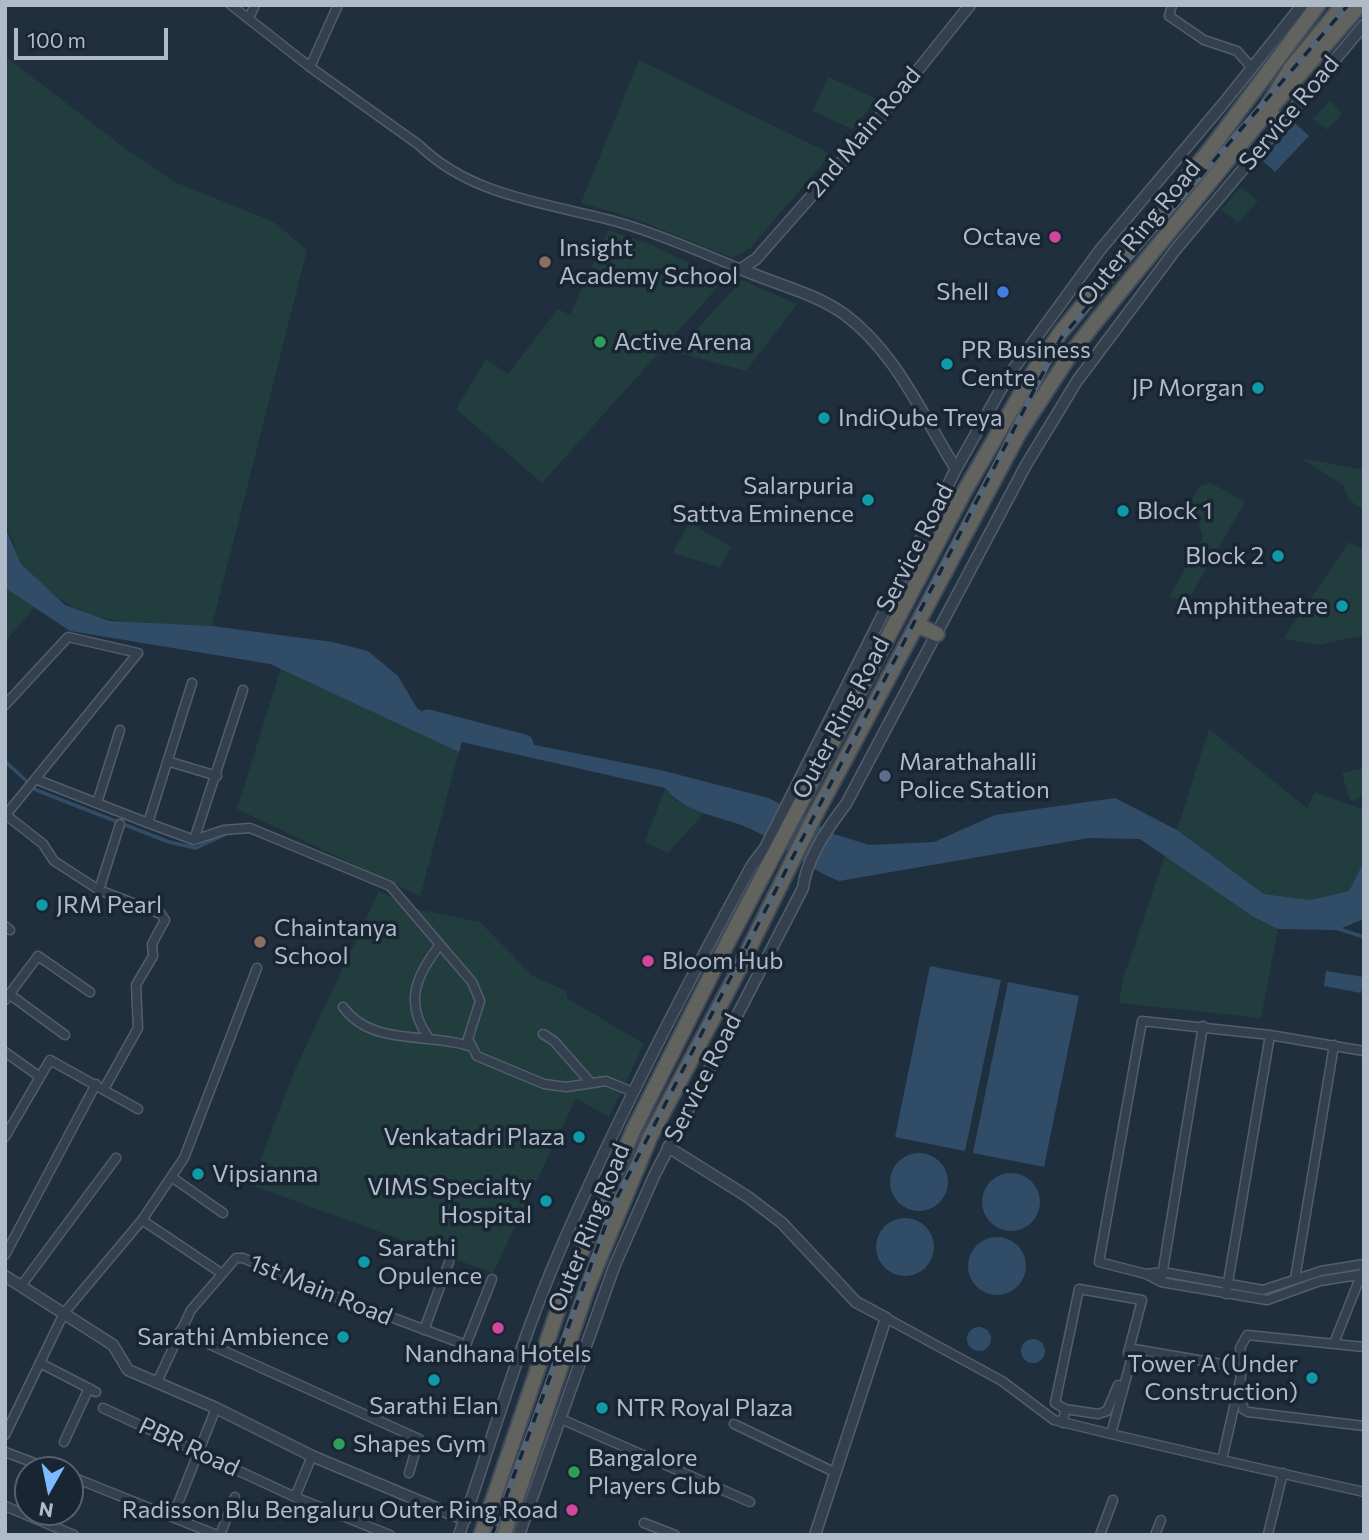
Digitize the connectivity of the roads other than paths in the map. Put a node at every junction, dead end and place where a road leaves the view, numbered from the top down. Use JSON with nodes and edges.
{"nodes":[{"id":1,"x":231,"y":5,"type":"edge"},
{"id":2,"x":255,"y":5,"type":"edge"},
{"id":3,"x":338,"y":5,"type":"edge"},
{"id":4,"x":970,"y":5,"type":"edge"},
{"id":5,"x":1172,"y":5,"type":"edge"},
{"id":6,"x":1302,"y":5,"type":"edge"},
{"id":7,"x":1318,"y":5,"type":"edge"},
{"id":8,"x":1343,"y":5,"type":"edge"},
{"id":9,"x":1360,"y":5,"type":"edge"},
{"id":10,"x":248,"y":18,"type":"junction"},
{"id":11,"x":1364,"y":25,"type":"edge"},
{"id":12,"x":310,"y":67,"type":"junction"},
{"id":13,"x":1252,"y":68,"type":"junction"},
{"id":14,"x":1223,"y":104,"type":"junction"},
{"id":15,"x":1241,"y":106,"type":"junction"},
{"id":16,"x":1265,"y":114,"type":"junction"},
{"id":17,"x":1282,"y":123,"type":"junction"},
{"id":18,"x":741,"y":269,"type":"junction"},
{"id":19,"x":956,"y":469,"type":"junction"},
{"id":20,"x":917,"y":625,"type":"junction"},
{"id":21,"x":937,"y":634,"type":"junction"},
{"id":22,"x":192,"y":683,"type":"dead end"},
{"id":23,"x":243,"y":690,"type":"dead end"},
{"id":24,"x":5,"y":705,"type":"edge"},
{"id":25,"x":120,"y":730,"type":"dead end"},
{"id":26,"x":167,"y":761,"type":"junction"},
{"id":27,"x":217,"y":776,"type":"junction"},
{"id":28,"x":34,"y":780,"type":"junction"},
{"id":29,"x":97,"y":803,"type":"junction"},
{"id":30,"x":794,"y":804,"type":"junction"},
{"id":31,"x":5,"y":816,"type":"edge"},
{"id":32,"x":148,"y":823,"type":"junction"},
{"id":33,"x":120,"y":824,"type":"dead end"},
{"id":34,"x":194,"y":840,"type":"junction"},
{"id":35,"x":770,"y":850,"type":"junction"},
{"id":36,"x":99,"y":890,"type":"junction"},
{"id":37,"x":439,"y":946,"type":"junction"},
{"id":38,"x":257,"y":968,"type":"dead end"},
{"id":39,"x":90,"y":992,"type":"dead end"},
{"id":40,"x":7,"y":997,"type":"edge"},
{"id":41,"x":343,"y":1007,"type":"dead end"},
{"id":42,"x":1203,"y":1026,"type":"junction"},
{"id":43,"x":543,"y":1034,"type":"dead end"},
{"id":44,"x":65,"y":1035,"type":"dead end"},
{"id":45,"x":1270,"y":1035,"type":"junction"},
{"id":46,"x":428,"y":1037,"type":"junction"},
{"id":47,"x":1334,"y":1045,"type":"junction"},
{"id":48,"x":469,"y":1046,"type":"junction"},
{"id":49,"x":1364,"y":1051,"type":"edge"},
{"id":50,"x":5,"y":1052,"type":"edge"},
{"id":51,"x":40,"y":1077,"type":"junction"},
{"id":52,"x":591,"y":1083,"type":"junction"},
{"id":53,"x":100,"y":1087,"type":"junction"},
{"id":54,"x":633,"y":1092,"type":"junction"},
{"id":55,"x":138,"y":1109,"type":"dead end"},
{"id":56,"x":5,"y":1137,"type":"edge"},
{"id":57,"x":668,"y":1146,"type":"junction"},
{"id":58,"x":116,"y":1158,"type":"dead end"},
{"id":59,"x":173,"y":1178,"type":"junction"},
{"id":60,"x":223,"y":1213,"type":"dead end"},
{"id":61,"x":142,"y":1220,"type":"junction"},
{"id":62,"x":5,"y":1255,"type":"edge"},
{"id":63,"x":449,"y":1262,"type":"dead end"},
{"id":64,"x":1364,"y":1263,"type":"edge"},
{"id":65,"x":221,"y":1273,"type":"junction"},
{"id":66,"x":1363,"y":1274,"type":"edge"},
{"id":67,"x":5,"y":1276,"type":"edge"},
{"id":68,"x":1162,"y":1277,"type":"junction"},
{"id":69,"x":492,"y":1279,"type":"dead end"},
{"id":70,"x":1295,"y":1279,"type":"junction"},
{"id":71,"x":1228,"y":1282,"type":"junction"},
{"id":72,"x":21,"y":1286,"type":"junction"},
{"id":73,"x":1226,"y":1294,"type":"junction"},
{"id":74,"x":64,"y":1314,"type":"junction"},
{"id":75,"x":886,"y":1318,"type":"junction"},
{"id":76,"x":424,"y":1330,"type":"junction"},
{"id":77,"x":180,"y":1331,"type":"junction"},
{"id":78,"x":1334,"y":1343,"type":"junction"},
{"id":79,"x":1364,"y":1347,"type":"edge"},
{"id":80,"x":40,"y":1363,"type":"junction"},
{"id":81,"x":157,"y":1382,"type":"junction"},
{"id":82,"x":103,"y":1408,"type":"dead end"},
{"id":83,"x":216,"y":1408,"type":"junction"},
{"id":84,"x":1065,"y":1409,"type":"junction"},
{"id":85,"x":561,"y":1419,"type":"junction"},
{"id":86,"x":1063,"y":1423,"type":"junction"},
{"id":87,"x":734,"y":1424,"type":"dead end"},
{"id":88,"x":1364,"y":1426,"type":"edge"},
{"id":89,"x":1111,"y":1434,"type":"junction"},
{"id":90,"x":5,"y":1436,"type":"edge"},
{"id":91,"x":64,"y":1442,"type":"dead end"},
{"id":92,"x":199,"y":1450,"type":"junction"},
{"id":93,"x":312,"y":1456,"type":"junction"},
{"id":94,"x":1222,"y":1460,"type":"junction"},
{"id":95,"x":409,"y":1472,"type":"dead end"},
{"id":96,"x":836,"y":1473,"type":"junction"},
{"id":97,"x":1283,"y":1473,"type":"junction"},
{"id":98,"x":84,"y":1481,"type":"edge"},
{"id":99,"x":1364,"y":1492,"type":"edge"},
{"id":100,"x":234,"y":1497,"type":"dead end"},
{"id":101,"x":295,"y":1497,"type":"junction"},
{"id":102,"x":1113,"y":1500,"type":"dead end"},
{"id":103,"x":750,"y":1502,"type":"dead end"},
{"id":104,"x":5,"y":1506,"type":"edge"},
{"id":105,"x":173,"y":1516,"type":"junction"},
{"id":106,"x":464,"y":1520,"type":"junction"},
{"id":107,"x":1161,"y":1520,"type":"dead end"},
{"id":108,"x":644,"y":1523,"type":"dead end"},
{"id":109,"x":1268,"y":1534,"type":"edge"},
{"id":110,"x":74,"y":1535,"type":"edge"},
{"id":111,"x":219,"y":1535,"type":"edge"},
{"id":112,"x":390,"y":1535,"type":"edge"},
{"id":113,"x":459,"y":1535,"type":"edge"},
{"id":114,"x":481,"y":1535,"type":"edge"},
{"id":115,"x":504,"y":1535,"type":"edge"},
{"id":116,"x":519,"y":1535,"type":"edge"},
{"id":117,"x":675,"y":1535,"type":"edge"},
{"id":118,"x":816,"y":1535,"type":"edge"},
{"id":119,"x":1100,"y":1535,"type":"edge"},
{"id":120,"x":1155,"y":1535,"type":"edge"}],
"edges":[{"from":1,"to":10,"type":"street"},
{"from":2,"to":10,"type":"street"},
{"from":3,"to":12,"type":"street"},
{"from":4,"to":18,"type":"street","name":"2nd Main Road"},
{"from":5,"to":13,"type":"street"},
{"from":6,"to":13,"type":"street","name":"Service Road"},
{"from":7,"to":15,"type":"highway","name":"Outer Ring Road"},
{"from":8,"to":16,"type":"highway"},
{"from":9,"to":16,"type":"highway","name":"Outer Ring Road"},
{"from":10,"to":12,"type":"street"},
{"from":11,"to":17,"type":"street","name":"Service Road"},
{"from":12,"to":18,"type":"street"},
{"from":13,"to":14,"type":"street","name":"Service Road"},
{"from":14,"to":15,"type":"highway"},
{"from":14,"to":19,"type":"street","name":"Service Road"},
{"from":15,"to":30,"type":"highway","name":"Outer Ring Road"},
{"from":16,"to":17,"type":"highway"},
{"from":16,"to":20,"type":"highway","name":"Outer Ring Road"},
{"from":17,"to":21,"type":"street","name":"Service Road"},
{"from":18,"to":19,"type":"street"},
{"from":19,"to":30,"type":"street","name":"Service Road"},
{"from":20,"to":21,"type":"highway"},
{"from":20,"to":115,"type":"highway","name":"Outer Ring Road"},
{"from":21,"to":57,"type":"street","name":"Service Road"},
{"from":22,"to":26,"type":"street"},
{"from":23,"to":27,"type":"street"},
{"from":24,"to":28,"type":"street"},
{"from":25,"to":29,"type":"street"},
{"from":26,"to":27,"type":"street"},
{"from":26,"to":32,"type":"street"},
{"from":27,"to":34,"type":"street"},
{"from":28,"to":29,"type":"street"},
{"from":28,"to":31,"type":"street"},
{"from":29,"to":32,"type":"street"},
{"from":30,"to":35,"type":"highway","name":"Outer Ring Road"},
{"from":31,"to":36,"type":"street"},
{"from":32,"to":34,"type":"street"},
{"from":33,"to":36,"type":"street"},
{"from":34,"to":37,"type":"street"},
{"from":35,"to":54,"type":"street"},
{"from":35,"to":114,"type":"highway","name":"Outer Ring Road"},
{"from":36,"to":53,"type":"street"},
{"from":37,"to":46,"type":"street"},
{"from":37,"to":48,"type":"street"},
{"from":38,"to":59,"type":"street"},
{"from":39,"to":40,"type":"street"},
{"from":40,"to":44,"type":"street"},
{"from":41,"to":46,"type":"street"},
{"from":42,"to":45,"type":"street"},
{"from":42,"to":68,"type":"street"},
{"from":42,"to":68,"type":"street"},
{"from":43,"to":52,"type":"street"},
{"from":45,"to":47,"type":"street"},
{"from":45,"to":71,"type":"street"},
{"from":46,"to":48,"type":"street"},
{"from":47,"to":49,"type":"street"},
{"from":47,"to":70,"type":"street"},
{"from":48,"to":52,"type":"street"},
{"from":50,"to":51,"type":"street"},
{"from":51,"to":53,"type":"street"},
{"from":51,"to":56,"type":"street"},
{"from":52,"to":54,"type":"street"},
{"from":53,"to":55,"type":"street"},
{"from":53,"to":62,"type":"street"},
{"from":54,"to":106,"type":"street"},
{"from":57,"to":75,"type":"street"},
{"from":57,"to":85,"type":"street","name":"Service Road"},
{"from":58,"to":72,"type":"street"},
{"from":59,"to":60,"type":"street"},
{"from":59,"to":61,"type":"street"},
{"from":61,"to":65,"type":"street"},
{"from":61,"to":74,"type":"street"},
{"from":63,"to":76,"type":"street"},
{"from":64,"to":66,"type":"street"},
{"from":64,"to":70,"type":"street"},
{"from":65,"to":76,"type":"street","name":"1st Main Road"},
{"from":65,"to":77,"type":"street","name":"1st Main Road"},
{"from":66,"to":73,"type":"street"},
{"from":66,"to":78,"type":"street"},
{"from":67,"to":72,"type":"street"},
{"from":68,"to":71,"type":"street"},
{"from":68,"to":73,"type":"street"},
{"from":69,"to":76,"type":"street","name":"1st Main Road"},
{"from":70,"to":71,"type":"street"},
{"from":71,"to":73,"type":"street"},
{"from":72,"to":74,"type":"street"},
{"from":74,"to":80,"type":"street"},
{"from":74,"to":81,"type":"street"},
{"from":75,"to":86,"type":"street"},
{"from":75,"to":96,"type":"street"},
{"from":77,"to":81,"type":"street","name":"1st Main Road"},
{"from":77,"to":95,"type":"street"},
{"from":78,"to":79,"type":"street"},
{"from":78,"to":88,"type":"street"},
{"from":80,"to":90,"type":"street"},
{"from":80,"to":91,"type":"street"},
{"from":81,"to":83,"type":"street"},
{"from":82,"to":92,"type":"street","name":"PBR Road"},
{"from":83,"to":92,"type":"street"},
{"from":83,"to":93,"type":"street"},
{"from":84,"to":84,"type":"street"},
{"from":84,"to":86,"type":"street"},
{"from":85,"to":103,"type":"street"},
{"from":85,"to":116,"type":"street","name":"Service Road"},
{"from":86,"to":89,"type":"street"},
{"from":87,"to":96,"type":"street"},
{"from":89,"to":94,"type":"street"},
{"from":89,"to":94,"type":"street"},
{"from":92,"to":101,"type":"street","name":"PBR Road"},
{"from":92,"to":105,"type":"street"},
{"from":93,"to":101,"type":"street"},
{"from":93,"to":106,"type":"street"},
{"from":94,"to":97,"type":"street"},
{"from":96,"to":118,"type":"street"},
{"from":97,"to":99,"type":"street"},
{"from":97,"to":109,"type":"street"},
{"from":98,"to":105,"type":"street"},
{"from":100,"to":111,"type":"street"},
{"from":101,"to":112,"type":"street","name":"PBR Road"},
{"from":102,"to":119,"type":"street"},
{"from":104,"to":110,"type":"street"},
{"from":105,"to":111,"type":"street"},
{"from":106,"to":113,"type":"street"},
{"from":107,"to":120,"type":"street"},
{"from":108,"to":117,"type":"street"}]}
